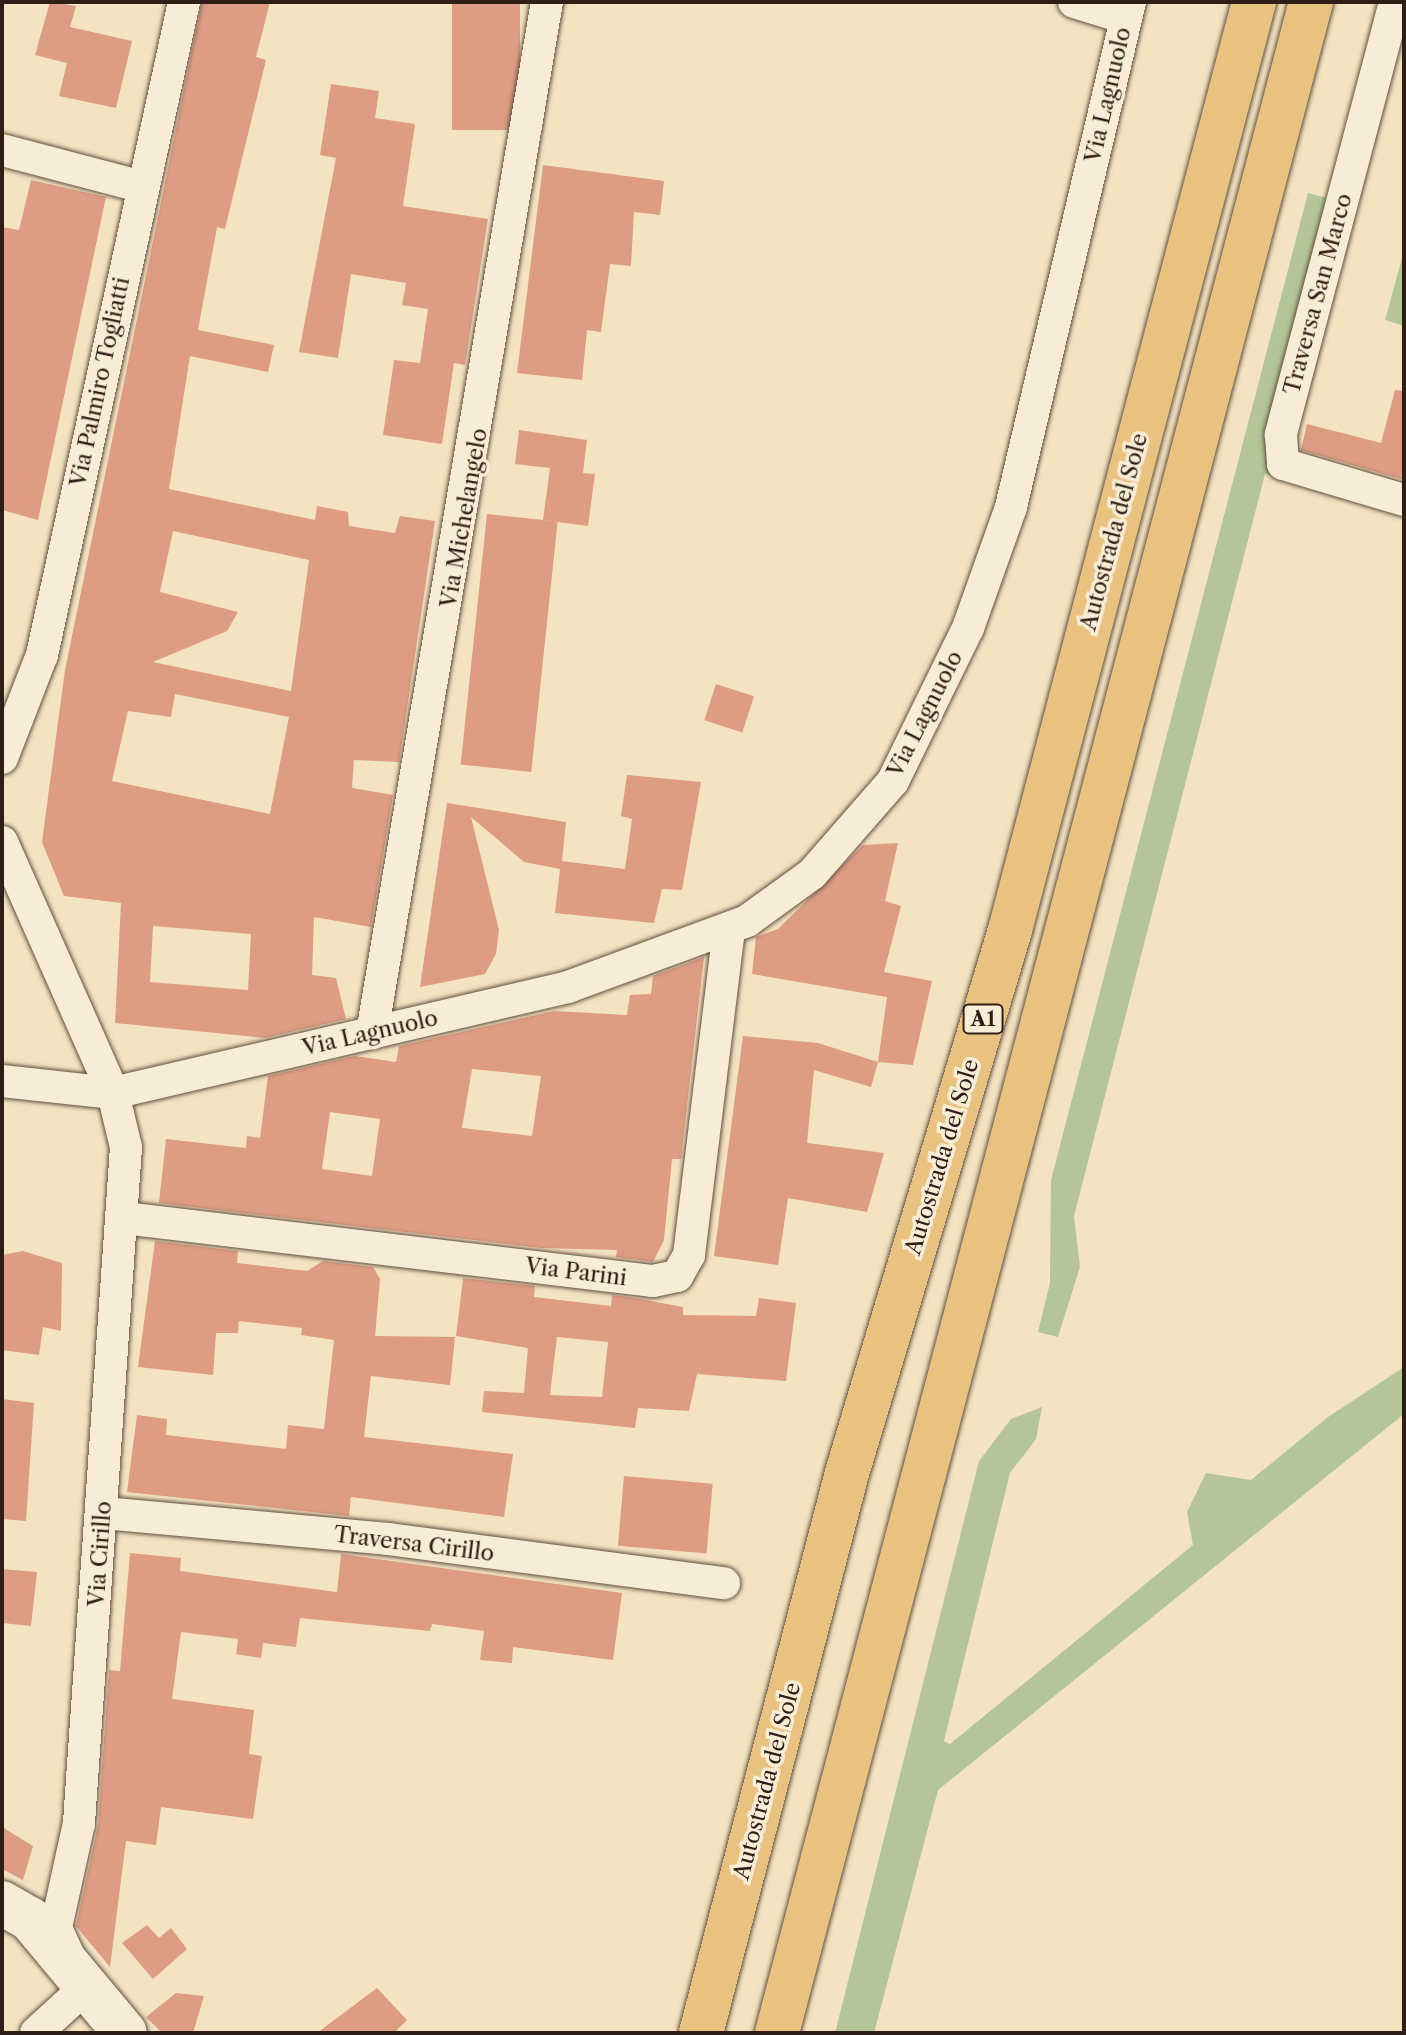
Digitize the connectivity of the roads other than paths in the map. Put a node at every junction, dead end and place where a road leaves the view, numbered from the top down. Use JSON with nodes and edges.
{"nodes":[{"id":1,"x":184,"y":2,"type":"edge"},
{"id":2,"x":547,"y":2,"type":"edge"},
{"id":3,"x":1074,"y":2,"type":"edge"},
{"id":4,"x":1254,"y":2,"type":"edge"},
{"id":5,"x":1311,"y":2,"type":"edge"},
{"id":6,"x":1395,"y":2,"type":"edge"},
{"id":7,"x":1128,"y":10,"type":"edge"},
{"id":8,"x":2,"y":150,"type":"edge"},
{"id":9,"x":143,"y":187,"type":"junction"},
{"id":10,"x":1404,"y":500,"type":"edge"},
{"id":11,"x":2,"y":758,"type":"edge"},
{"id":12,"x":2,"y":842,"type":"edge"},
{"id":13,"x":729,"y":928,"type":"junction"},
{"id":14,"x":372,"y":1033,"type":"junction"},
{"id":15,"x":2,"y":1081,"type":"edge"},
{"id":16,"x":113,"y":1093,"type":"junction"},
{"id":17,"x":124,"y":1218,"type":"junction"},
{"id":18,"x":103,"y":1513,"type":"junction"},
{"id":19,"x":724,"y":1583,"type":"dead end"},
{"id":20,"x":2,"y":1903,"type":"edge"},
{"id":21,"x":76,"y":1995,"type":"junction"},
{"id":22,"x":36,"y":2033,"type":"edge"},
{"id":23,"x":125,"y":2033,"type":"edge"},
{"id":24,"x":701,"y":2033,"type":"edge"},
{"id":25,"x":777,"y":2033,"type":"edge"}],
"edges":[{"from":1,"to":9,"type":"street","name":"Via Palmiro Togliatti"},
{"from":2,"to":14,"type":"street","name":"Via Michelangelo"},
{"from":3,"to":7,"type":"street"},
{"from":4,"to":24,"type":"highway","name":"Autostrada del Sole","number":"A1"},
{"from":5,"to":25,"type":"highway"},
{"from":6,"to":10,"type":"street","name":"Traversa San Marco"},
{"from":7,"to":13,"type":"street","name":"Via Lagnuolo"},
{"from":8,"to":9,"type":"street"},
{"from":9,"to":11,"type":"street","name":"Via Palmiro Togliatti"},
{"from":12,"to":16,"type":"street","name":"Via Cirillo"},
{"from":13,"to":14,"type":"street","name":"Via Lagnuolo"},
{"from":13,"to":17,"type":"street","name":"Via Parini"},
{"from":14,"to":16,"type":"street","name":"Via Lagnuolo"},
{"from":15,"to":16,"type":"street"},
{"from":16,"to":17,"type":"street","name":"Via Cirillo"},
{"from":17,"to":18,"type":"street","name":"Via Cirillo"},
{"from":18,"to":19,"type":"street","name":"Traversa Cirillo"},
{"from":18,"to":21,"type":"street","name":"Via Cirillo"},
{"from":20,"to":21,"type":"main road"},
{"from":21,"to":22,"type":"street"},
{"from":21,"to":23,"type":"main road"}]}
